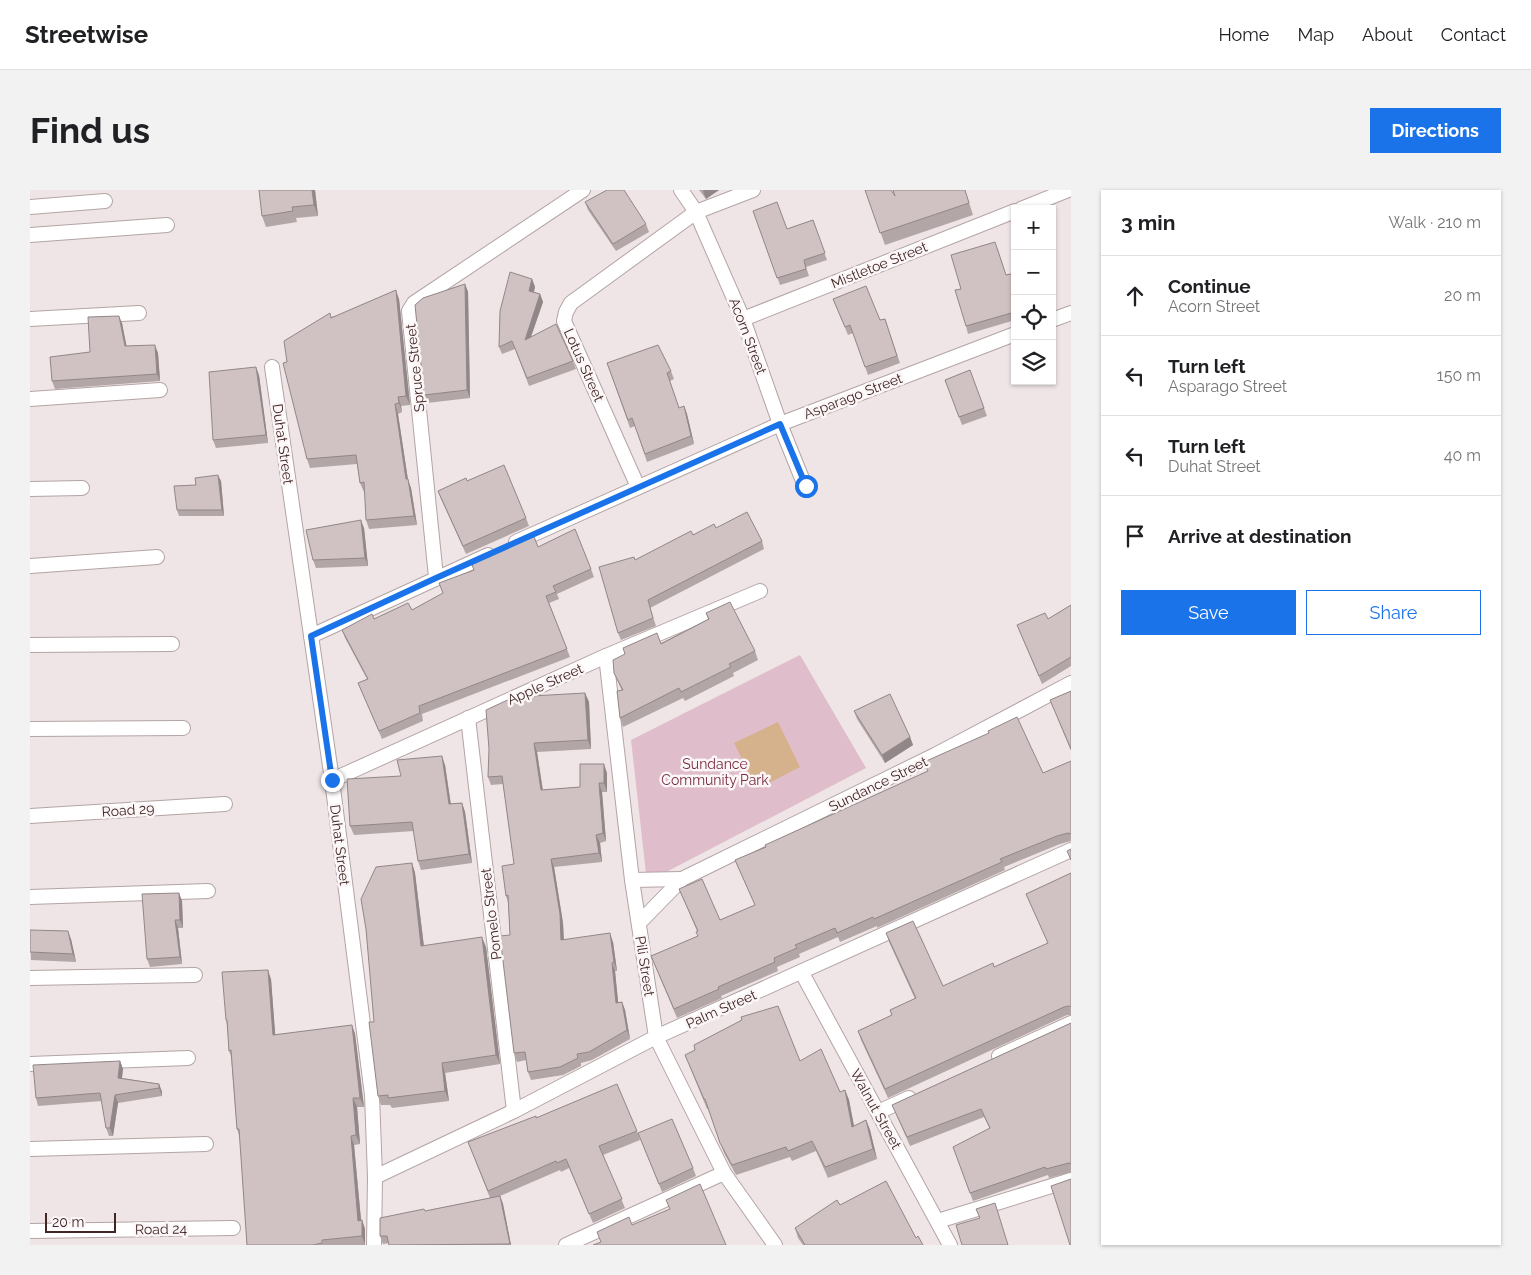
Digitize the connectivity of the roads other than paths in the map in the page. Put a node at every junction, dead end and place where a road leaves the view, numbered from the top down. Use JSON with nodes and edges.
{"nodes":[{"id":1,"x":583,"y":190,"type":"edge"},
{"id":2,"x":681,"y":190,"type":"edge"},
{"id":3,"x":753,"y":190,"type":"edge"},
{"id":4,"x":1068,"y":190,"type":"edge"},
{"id":5,"x":104,"y":200,"type":"dead end"},
{"id":6,"x":1031,"y":205,"type":"edge"},
{"id":7,"x":30,"y":207,"type":"edge"},
{"id":8,"x":696,"y":212,"type":"junction"},
{"id":9,"x":1011,"y":213,"type":"edge"},
{"id":10,"x":167,"y":225,"type":"dead end"},
{"id":11,"x":30,"y":235,"type":"edge"},
{"id":12,"x":139,"y":313,"type":"dead end"},
{"id":13,"x":1071,"y":313,"type":"edge"},
{"id":14,"x":30,"y":319,"type":"edge"},
{"id":15,"x":743,"y":319,"type":"junction"},
{"id":16,"x":1056,"y":319,"type":"edge"},
{"id":17,"x":1011,"y":336,"type":"edge"},
{"id":18,"x":272,"y":367,"type":"dead end"},
{"id":19,"x":160,"y":390,"type":"dead end"},
{"id":20,"x":30,"y":400,"type":"edge"},
{"id":21,"x":780,"y":424,"type":"junction"},
{"id":22,"x":806,"y":486,"type":"dead end"},
{"id":23,"x":638,"y":487,"type":"junction"},
{"id":24,"x":82,"y":488,"type":"dead end"},
{"id":25,"x":30,"y":489,"type":"edge"},
{"id":26,"x":157,"y":557,"type":"dead end"},
{"id":27,"x":30,"y":566,"type":"edge"},
{"id":28,"x":436,"y":578,"type":"junction"},
{"id":29,"x":760,"y":591,"type":"dead end"},
{"id":30,"x":311,"y":636,"type":"junction"},
{"id":31,"x":172,"y":644,"type":"dead end"},
{"id":32,"x":30,"y":645,"type":"edge"},
{"id":33,"x":606,"y":656,"type":"junction"},
{"id":34,"x":1071,"y":682,"type":"edge"},
{"id":35,"x":468,"y":718,"type":"junction"},
{"id":36,"x":183,"y":728,"type":"dead end"},
{"id":37,"x":30,"y":729,"type":"edge"},
{"id":38,"x":332,"y":780,"type":"junction"},
{"id":39,"x":226,"y":804,"type":"dead end"},
{"id":40,"x":30,"y":816,"type":"edge"},
{"id":41,"x":1071,"y":850,"type":"edge"},
{"id":42,"x":682,"y":879,"type":"junction"},
{"id":43,"x":632,"y":880,"type":"junction"},
{"id":44,"x":208,"y":891,"type":"dead end"},
{"id":45,"x":30,"y":897,"type":"edge"},
{"id":46,"x":639,"y":923,"type":"junction"},
{"id":47,"x":802,"y":973,"type":"junction"},
{"id":48,"x":195,"y":974,"type":"dead end"},
{"id":49,"x":30,"y":978,"type":"edge"},
{"id":50,"x":1071,"y":1023,"type":"edge"},
{"id":51,"x":656,"y":1038,"type":"junction"},
{"id":52,"x":188,"y":1058,"type":"dead end"},
{"id":53,"x":983,"y":1063,"type":"edge"},
{"id":54,"x":30,"y":1064,"type":"edge"},
{"id":55,"x":922,"y":1092,"type":"edge"},
{"id":56,"x":514,"y":1111,"type":"junction"},
{"id":57,"x":878,"y":1112,"type":"junction"},
{"id":58,"x":206,"y":1144,"type":"dead end"},
{"id":59,"x":30,"y":1149,"type":"edge"},
{"id":60,"x":724,"y":1173,"type":"junction"},
{"id":61,"x":375,"y":1177,"type":"junction"},
{"id":62,"x":1071,"y":1180,"type":"edge"},
{"id":63,"x":938,"y":1221,"type":"junction"},
{"id":64,"x":233,"y":1228,"type":"dead end"},
{"id":65,"x":30,"y":1232,"type":"edge"},
{"id":66,"x":374,"y":1245,"type":"edge"},
{"id":67,"x":566,"y":1245,"type":"edge"},
{"id":68,"x":775,"y":1245,"type":"edge"},
{"id":69,"x":950,"y":1245,"type":"edge"}],
"edges":[{"from":1,"to":28,"type":"street","name":"Spruce Street"},
{"from":2,"to":8,"type":"street","name":"Acorn Street"},
{"from":3,"to":8,"type":"street","name":"Lotus Street"},
{"from":4,"to":6,"type":"street"},
{"from":5,"to":7,"type":"street"},
{"from":8,"to":15,"type":"street","name":"Acorn Street"},
{"from":8,"to":23,"type":"street","name":"Lotus Street"},
{"from":9,"to":15,"type":"street","name":"Mistletoe Street"},
{"from":10,"to":11,"type":"street"},
{"from":12,"to":14,"type":"street"},
{"from":13,"to":16,"type":"street"},
{"from":15,"to":21,"type":"street","name":"Acorn Street"},
{"from":17,"to":21,"type":"street","name":"Asparago Street"},
{"from":18,"to":30,"type":"street","name":"Duhat Street"},
{"from":19,"to":20,"type":"street"},
{"from":21,"to":22,"type":"street","name":"Acorn Street"},
{"from":21,"to":23,"type":"street","name":"Asparago Street"},
{"from":23,"to":28,"type":"street","name":"Asparago Street"},
{"from":24,"to":25,"type":"street"},
{"from":26,"to":27,"type":"street"},
{"from":28,"to":30,"type":"street","name":"Asparago Street"},
{"from":29,"to":33,"type":"street","name":"Apple Street"},
{"from":30,"to":38,"type":"street","name":"Duhat Street"},
{"from":31,"to":32,"type":"street"},
{"from":33,"to":35,"type":"street","name":"Apple Street"},
{"from":33,"to":43,"type":"street","name":"Pili Street"},
{"from":34,"to":42,"type":"street","name":"Sundance Street"},
{"from":35,"to":38,"type":"street","name":"Apple Street"},
{"from":35,"to":56,"type":"street","name":"Pomelo Street"},
{"from":36,"to":37,"type":"street"},
{"from":38,"to":61,"type":"street","name":"Duhat Street"},
{"from":39,"to":40,"type":"street","name":"Road 29"},
{"from":41,"to":47,"type":"street","name":"Palm Street"},
{"from":42,"to":43,"type":"street"},
{"from":42,"to":46,"type":"street"},
{"from":43,"to":46,"type":"street","name":"Pili Street"},
{"from":44,"to":45,"type":"street"},
{"from":46,"to":51,"type":"street","name":"Pili Street"},
{"from":47,"to":51,"type":"street","name":"Palm Street"},
{"from":47,"to":57,"type":"street","name":"Walnut Street"},
{"from":48,"to":49,"type":"street"},
{"from":50,"to":53,"type":"street"},
{"from":51,"to":56,"type":"street","name":"Palm Street"},
{"from":51,"to":60,"type":"street","name":"Pili Street"},
{"from":52,"to":54,"type":"street"},
{"from":55,"to":57,"type":"street"},
{"from":56,"to":61,"type":"street","name":"Palm Street"},
{"from":57,"to":63,"type":"street","name":"Walnut Street"},
{"from":58,"to":59,"type":"street"},
{"from":60,"to":67,"type":"street"},
{"from":60,"to":68,"type":"street","name":"Pili Street"},
{"from":61,"to":66,"type":"street","name":"Duhat Street"},
{"from":62,"to":63,"type":"street"},
{"from":63,"to":69,"type":"street","name":"Walnut Street"},
{"from":64,"to":65,"type":"street","name":"Road 24"}]}
